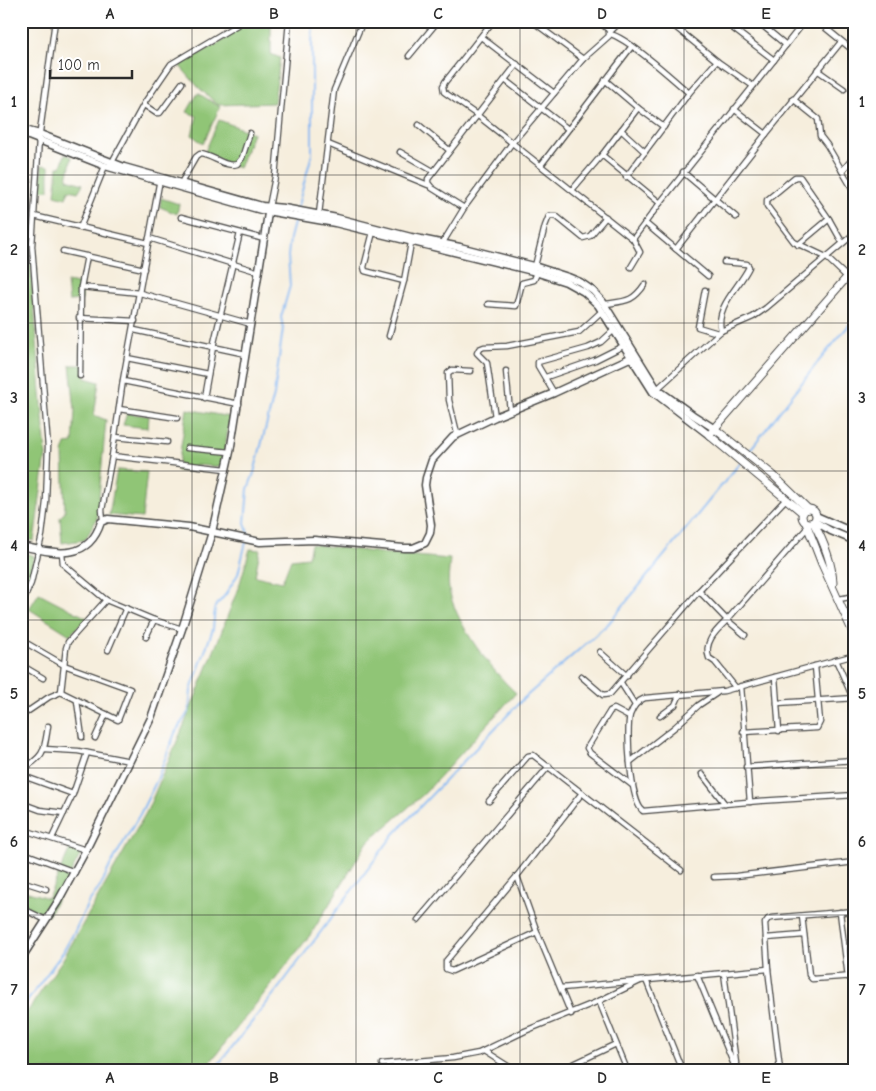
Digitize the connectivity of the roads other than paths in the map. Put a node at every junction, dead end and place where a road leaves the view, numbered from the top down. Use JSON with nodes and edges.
{"nodes":[{"id":1,"x":55,"y":21,"type":"edge"},
{"id":2,"x":241,"y":21,"type":"edge"},
{"id":3,"x":289,"y":21,"type":"edge"},
{"id":4,"x":364,"y":21,"type":"edge"},
{"id":5,"x":438,"y":21,"type":"edge"},
{"id":6,"x":484,"y":21,"type":"edge"},
{"id":7,"x":493,"y":21,"type":"edge"},
{"id":8,"x":532,"y":21,"type":"edge"},
{"id":9,"x":598,"y":21,"type":"edge"},
{"id":10,"x":621,"y":21,"type":"edge"},
{"id":11,"x":668,"y":21,"type":"edge"},
{"id":12,"x":757,"y":21,"type":"edge"},
{"id":13,"x":804,"y":21,"type":"edge"},
{"id":14,"x":817,"y":21,"type":"edge"},
{"id":15,"x":489,"y":26,"type":"junction"},
{"id":16,"x":731,"y":27,"type":"dead end"},
{"id":17,"x":610,"y":33,"type":"junction"},
{"id":18,"x":481,"y":37,"type":"junction"},
{"id":19,"x":841,"y":42,"type":"junction"},
{"id":20,"x":786,"y":45,"type":"junction"},
{"id":21,"x":632,"y":46,"type":"junction"},
{"id":22,"x":855,"y":52,"type":"edge"},
{"id":23,"x":409,"y":56,"type":"dead end"},
{"id":24,"x":583,"y":59,"type":"junction"},
{"id":25,"x":717,"y":60,"type":"junction"},
{"id":26,"x":774,"y":60,"type":"junction"},
{"id":27,"x":517,"y":64,"type":"junction"},
{"id":28,"x":818,"y":70,"type":"junction"},
{"id":29,"x":505,"y":80,"type":"junction"},
{"id":30,"x":605,"y":80,"type":"junction"},
{"id":31,"x":182,"y":82,"type":"dead end"},
{"id":32,"x":753,"y":86,"type":"junction"},
{"id":33,"x":844,"y":89,"type":"dead end"},
{"id":34,"x":554,"y":93,"type":"junction"},
{"id":35,"x":689,"y":93,"type":"junction"},
{"id":36,"x":793,"y":99,"type":"junction"},
{"id":37,"x":144,"y":105,"type":"junction"},
{"id":38,"x":540,"y":108,"type":"junction"},
{"id":39,"x":638,"y":108,"type":"junction"},
{"id":40,"x":734,"y":109,"type":"junction"},
{"id":41,"x":478,"y":115,"type":"junction"},
{"id":42,"x":419,"y":125,"type":"dead end"},
{"id":43,"x":664,"y":127,"type":"junction"},
{"id":44,"x":21,"y":129,"type":"edge"},
{"id":45,"x":568,"y":129,"type":"junction"},
{"id":46,"x":621,"y":130,"type":"junction"},
{"id":47,"x":21,"y":133,"type":"edge"},
{"id":48,"x":250,"y":133,"type":"dead end"},
{"id":49,"x":766,"y":134,"type":"junction"},
{"id":50,"x":40,"y":136,"type":"junction"},
{"id":51,"x":512,"y":143,"type":"junction"},
{"id":52,"x":328,"y":144,"type":"junction"},
{"id":53,"x":449,"y":150,"type":"junction"},
{"id":54,"x":400,"y":152,"type":"dead end"},
{"id":55,"x":645,"y":152,"type":"junction"},
{"id":56,"x":602,"y":155,"type":"junction"},
{"id":57,"x":855,"y":156,"type":"edge"},
{"id":58,"x":109,"y":165,"type":"junction"},
{"id":59,"x":541,"y":165,"type":"junction"},
{"id":60,"x":433,"y":171,"type":"junction"},
{"id":61,"x":842,"y":171,"type":"junction"},
{"id":62,"x":683,"y":172,"type":"junction"},
{"id":63,"x":626,"y":177,"type":"junction"},
{"id":64,"x":160,"y":179,"type":"junction"},
{"id":65,"x":181,"y":183,"type":"junction"},
{"id":66,"x":429,"y":185,"type":"junction"},
{"id":67,"x":572,"y":190,"type":"junction"},
{"id":68,"x":855,"y":192,"type":"edge"},
{"id":69,"x":715,"y":199,"type":"junction"},
{"id":70,"x":660,"y":203,"type":"junction"},
{"id":71,"x":464,"y":208,"type":"junction"},
{"id":72,"x":269,"y":209,"type":"junction"},
{"id":73,"x":305,"y":214,"type":"junction"},
{"id":74,"x":319,"y":214,"type":"junction"},
{"id":75,"x":34,"y":216,"type":"junction"},
{"id":76,"x":182,"y":216,"type":"dead end"},
{"id":77,"x":606,"y":217,"type":"junction"},
{"id":78,"x":736,"y":217,"type":"dead end"},
{"id":79,"x":829,"y":219,"type":"junction"},
{"id":80,"x":645,"y":223,"type":"junction"},
{"id":81,"x":80,"y":228,"type":"junction"},
{"id":82,"x":373,"y":232,"type":"junction"},
{"id":83,"x":240,"y":233,"type":"junction"},
{"id":84,"x":855,"y":233,"type":"edge"},
{"id":85,"x":264,"y":239,"type":"junction"},
{"id":86,"x":632,"y":239,"type":"junction"},
{"id":87,"x":148,"y":240,"type":"junction"},
{"id":88,"x":842,"y":242,"type":"junction"},
{"id":89,"x":411,"y":243,"type":"junction"},
{"id":90,"x":798,"y":244,"type":"junction"},
{"id":91,"x":441,"y":246,"type":"junction"},
{"id":92,"x":676,"y":249,"type":"junction"},
{"id":93,"x":63,"y":251,"type":"dead end"},
{"id":94,"x":87,"y":256,"type":"junction"},
{"id":95,"x":826,"y":257,"type":"junction"},
{"id":96,"x":724,"y":262,"type":"dead end"},
{"id":97,"x":232,"y":264,"type":"junction"},
{"id":98,"x":631,"y":267,"type":"dead end"},
{"id":99,"x":855,"y":268,"type":"edge"},
{"id":100,"x":144,"y":269,"type":"junction"},
{"id":101,"x":536,"y":269,"type":"junction"},
{"id":102,"x":259,"y":272,"type":"junction"},
{"id":103,"x":708,"y":276,"type":"dead end"},
{"id":104,"x":847,"y":278,"type":"junction"},
{"id":105,"x":404,"y":281,"type":"junction"},
{"id":106,"x":646,"y":284,"type":"dead end"},
{"id":107,"x":81,"y":288,"type":"junction"},
{"id":108,"x":705,"y":290,"type":"dead end"},
{"id":109,"x":140,"y":293,"type":"junction"},
{"id":110,"x":488,"y":304,"type":"dead end"},
{"id":111,"x":604,"y":308,"type":"junction"},
{"id":112,"x":221,"y":316,"type":"junction"},
{"id":113,"x":80,"y":318,"type":"junction"},
{"id":114,"x":135,"y":321,"type":"junction"},
{"id":115,"x":251,"y":324,"type":"junction"},
{"id":116,"x":134,"y":330,"type":"junction"},
{"id":117,"x":614,"y":330,"type":"junction"},
{"id":118,"x":720,"y":332,"type":"junction"},
{"id":119,"x":389,"y":336,"type":"dead end"},
{"id":120,"x":623,"y":346,"type":"junction"},
{"id":121,"x":213,"y":347,"type":"junction"},
{"id":122,"x":246,"y":354,"type":"junction"},
{"id":123,"x":633,"y":356,"type":"junction"},
{"id":124,"x":128,"y":358,"type":"junction"},
{"id":125,"x":471,"y":371,"type":"dead end"},
{"id":126,"x":506,"y":371,"type":"dead end"},
{"id":127,"x":208,"y":374,"type":"junction"},
{"id":128,"x":80,"y":376,"type":"dead end"},
{"id":129,"x":546,"y":377,"type":"junction"},
{"id":130,"x":123,"y":382,"type":"junction"},
{"id":131,"x":655,"y":390,"type":"junction"},
{"id":132,"x":554,"y":393,"type":"junction"},
{"id":133,"x":204,"y":398,"type":"junction"},
{"id":134,"x":239,"y":404,"type":"junction"},
{"id":135,"x":119,"y":409,"type":"junction"},
{"id":136,"x":510,"y":411,"type":"junction"},
{"id":137,"x":494,"y":417,"type":"junction"},
{"id":138,"x":177,"y":418,"type":"dead end"},
{"id":139,"x":715,"y":429,"type":"junction"},
{"id":140,"x":458,"y":433,"type":"junction"},
{"id":141,"x":709,"y":435,"type":"junction"},
{"id":142,"x":115,"y":437,"type":"junction"},
{"id":143,"x":167,"y":442,"type":"dead end"},
{"id":144,"x":187,"y":448,"type":"dead end"},
{"id":145,"x":230,"y":452,"type":"junction"},
{"id":146,"x":112,"y":456,"type":"junction"},
{"id":147,"x":226,"y":469,"type":"junction"},
{"id":148,"x":786,"y":499,"type":"junction"},
{"id":149,"x":806,"y":511,"type":"junction"},
{"id":150,"x":103,"y":520,"type":"junction"},
{"id":151,"x":811,"y":522,"type":"junction"},
{"id":152,"x":212,"y":532,"type":"junction"},
{"id":153,"x":855,"y":533,"type":"edge"},
{"id":154,"x":855,"y":541,"type":"edge"},
{"id":155,"x":21,"y":546,"type":"edge"},
{"id":156,"x":38,"y":550,"type":"junction"},
{"id":157,"x":62,"y":553,"type":"junction"},
{"id":158,"x":698,"y":592,"type":"junction"},
{"id":159,"x":855,"y":596,"type":"edge"},
{"id":160,"x":839,"y":599,"type":"junction"},
{"id":161,"x":106,"y":600,"type":"junction"},
{"id":162,"x":21,"y":606,"type":"edge"},
{"id":163,"x":126,"y":608,"type":"junction"},
{"id":164,"x":154,"y":620,"type":"junction"},
{"id":165,"x":727,"y":620,"type":"junction"},
{"id":166,"x":182,"y":629,"type":"junction"},
{"id":167,"x":745,"y":635,"type":"dead end"},
{"id":168,"x":146,"y":637,"type":"dead end"},
{"id":169,"x":855,"y":637,"type":"edge"},
{"id":170,"x":21,"y":640,"type":"edge"},
{"id":171,"x":108,"y":650,"type":"dead end"},
{"id":172,"x":600,"y":652,"type":"dead end"},
{"id":173,"x":855,"y":655,"type":"edge"},
{"id":174,"x":836,"y":660,"type":"junction"},
{"id":175,"x":21,"y":665,"type":"edge"},
{"id":176,"x":64,"y":665,"type":"junction"},
{"id":177,"x":816,"y":666,"type":"junction"},
{"id":178,"x":581,"y":676,"type":"dead end"},
{"id":179,"x":627,"y":676,"type":"junction"},
{"id":180,"x":775,"y":677,"type":"junction"},
{"id":181,"x":43,"y":678,"type":"dead end"},
{"id":182,"x":621,"y":683,"type":"junction"},
{"id":183,"x":738,"y":687,"type":"junction"},
{"id":184,"x":719,"y":691,"type":"junction"},
{"id":185,"x":61,"y":692,"type":"junction"},
{"id":186,"x":680,"y":694,"type":"junction"},
{"id":187,"x":854,"y":698,"type":"edge"},
{"id":188,"x":77,"y":701,"type":"junction"},
{"id":189,"x":818,"y":701,"type":"junction"},
{"id":190,"x":777,"y":702,"type":"junction"},
{"id":191,"x":635,"y":705,"type":"junction"},
{"id":192,"x":106,"y":714,"type":"junction"},
{"id":193,"x":21,"y":716,"type":"edge"},
{"id":194,"x":660,"y":716,"type":"dead end"},
{"id":195,"x":630,"y":717,"type":"junction"},
{"id":196,"x":48,"y":726,"type":"dead end"},
{"id":197,"x":779,"y":731,"type":"junction"},
{"id":198,"x":743,"y":732,"type":"junction"},
{"id":199,"x":82,"y":737,"type":"dead end"},
{"id":200,"x":95,"y":738,"type":"dead end"},
{"id":201,"x":44,"y":750,"type":"junction"},
{"id":202,"x":87,"y":753,"type":"junction"},
{"id":203,"x":855,"y":760,"type":"edge"},
{"id":204,"x":130,"y":761,"type":"junction"},
{"id":205,"x":630,"y":762,"type":"junction"},
{"id":206,"x":549,"y":766,"type":"junction"},
{"id":207,"x":746,"y":767,"type":"junction"},
{"id":208,"x":21,"y":772,"type":"edge"},
{"id":209,"x":702,"y":774,"type":"dead end"},
{"id":210,"x":632,"y":786,"type":"junction"},
{"id":211,"x":582,"y":793,"type":"junction"},
{"id":212,"x":73,"y":794,"type":"junction"},
{"id":213,"x":855,"y":795,"type":"edge"},
{"id":214,"x":489,"y":802,"type":"dead end"},
{"id":215,"x":750,"y":802,"type":"junction"},
{"id":216,"x":21,"y":803,"type":"edge"},
{"id":217,"x":725,"y":804,"type":"junction"},
{"id":218,"x":64,"y":813,"type":"junction"},
{"id":219,"x":21,"y":828,"type":"edge"},
{"id":220,"x":52,"y":838,"type":"junction"},
{"id":221,"x":86,"y":850,"type":"junction"},
{"id":222,"x":21,"y":852,"type":"edge"},
{"id":223,"x":855,"y":862,"type":"edge"},
{"id":224,"x":681,"y":870,"type":"dead end"},
{"id":225,"x":75,"y":872,"type":"junction"},
{"id":226,"x":517,"y":876,"type":"junction"},
{"id":227,"x":714,"y":877,"type":"dead end"},
{"id":228,"x":21,"y":881,"type":"edge"},
{"id":229,"x":46,"y":889,"type":"dead end"},
{"id":230,"x":21,"y":908,"type":"edge"},
{"id":231,"x":855,"y":911,"type":"edge"},
{"id":232,"x":840,"y":912,"type":"junction"},
{"id":233,"x":802,"y":916,"type":"junction"},
{"id":234,"x":46,"y":920,"type":"junction"},
{"id":235,"x":418,"y":920,"type":"dead end"},
{"id":236,"x":537,"y":932,"type":"junction"},
{"id":237,"x":804,"y":935,"type":"junction"},
{"id":238,"x":766,"y":938,"type":"junction"},
{"id":239,"x":21,"y":959,"type":"edge"},
{"id":240,"x":768,"y":969,"type":"junction"},
{"id":241,"x":724,"y":973,"type":"junction"},
{"id":242,"x":697,"y":975,"type":"junction"},
{"id":243,"x":855,"y":976,"type":"edge"},
{"id":244,"x":848,"y":977,"type":"junction"},
{"id":245,"x":646,"y":980,"type":"junction"},
{"id":246,"x":640,"y":981,"type":"junction"},
{"id":247,"x":560,"y":988,"type":"junction"},
{"id":248,"x":599,"y":1002,"type":"junction"},
{"id":249,"x":571,"y":1014,"type":"junction"},
{"id":250,"x":616,"y":1044,"type":"junction"},
{"id":251,"x":484,"y":1051,"type":"junction"},
{"id":252,"x":382,"y":1064,"type":"dead end"},
{"id":253,"x":855,"y":1068,"type":"edge"},
{"id":254,"x":514,"y":1070,"type":"edge"},
{"id":255,"x":561,"y":1070,"type":"edge"},
{"id":256,"x":627,"y":1070,"type":"edge"},
{"id":257,"x":682,"y":1070,"type":"edge"},
{"id":258,"x":736,"y":1070,"type":"edge"},
{"id":259,"x":780,"y":1070,"type":"edge"},
{"id":260,"x":834,"y":1070,"type":"edge"}],
"edges":[{"from":1,"to":50,"type":"street"},
{"from":2,"to":37,"type":"street"},
{"from":3,"to":72,"type":"street"},
{"from":4,"to":52,"type":"street"},
{"from":5,"to":23,"type":"street"},
{"from":6,"to":15,"type":"street"},
{"from":7,"to":15,"type":"street"},
{"from":8,"to":24,"type":"street"},
{"from":9,"to":17,"type":"street"},
{"from":10,"to":17,"type":"street"},
{"from":11,"to":25,"type":"street"},
{"from":12,"to":20,"type":"street"},
{"from":13,"to":20,"type":"street"},
{"from":14,"to":19,"type":"street"},
{"from":15,"to":18,"type":"street"},
{"from":16,"to":26,"type":"street"},
{"from":17,"to":21,"type":"street"},
{"from":17,"to":24,"type":"street"},
{"from":18,"to":27,"type":"street"},
{"from":18,"to":41,"type":"street"},
{"from":19,"to":22,"type":"street"},
{"from":19,"to":28,"type":"street"},
{"from":20,"to":26,"type":"street"},
{"from":21,"to":30,"type":"street"},
{"from":21,"to":35,"type":"street"},
{"from":24,"to":34,"type":"street"},
{"from":25,"to":32,"type":"street"},
{"from":25,"to":35,"type":"street"},
{"from":26,"to":32,"type":"street"},
{"from":27,"to":29,"type":"street"},
{"from":27,"to":34,"type":"street"},
{"from":28,"to":33,"type":"street"},
{"from":28,"to":36,"type":"street"},
{"from":29,"to":38,"type":"street"},
{"from":29,"to":41,"type":"street"},
{"from":30,"to":39,"type":"street"},
{"from":30,"to":45,"type":"street"},
{"from":31,"to":37,"type":"street"},
{"from":32,"to":40,"type":"street"},
{"from":34,"to":38,"type":"street"},
{"from":35,"to":43,"type":"street"},
{"from":36,"to":49,"type":"street"},
{"from":36,"to":61,"type":"street"},
{"from":37,"to":58,"type":"street"},
{"from":38,"to":45,"type":"street"},
{"from":38,"to":51,"type":"street"},
{"from":39,"to":43,"type":"street"},
{"from":39,"to":46,"type":"street"},
{"from":40,"to":49,"type":"street"},
{"from":40,"to":62,"type":"street"},
{"from":41,"to":51,"type":"street"},
{"from":41,"to":53,"type":"street"},
{"from":42,"to":53,"type":"street"},
{"from":43,"to":55,"type":"street"},
{"from":44,"to":50,"type":"main road"},
{"from":45,"to":59,"type":"street"},
{"from":46,"to":55,"type":"street"},
{"from":46,"to":56,"type":"street"},
{"from":47,"to":50,"type":"main road"},
{"from":48,"to":65,"type":"street"},
{"from":49,"to":69,"type":"street"},
{"from":50,"to":58,"type":"main road"},
{"from":50,"to":75,"type":"street"},
{"from":51,"to":59,"type":"street"},
{"from":51,"to":71,"type":"street"},
{"from":52,"to":66,"type":"street"},
{"from":52,"to":74,"type":"street"},
{"from":53,"to":60,"type":"street"},
{"from":54,"to":60,"type":"street"},
{"from":55,"to":63,"type":"street"},
{"from":56,"to":63,"type":"street"},
{"from":56,"to":67,"type":"street"},
{"from":57,"to":61,"type":"street"},
{"from":58,"to":64,"type":"main road"},
{"from":58,"to":81,"type":"street"},
{"from":59,"to":67,"type":"street"},
{"from":60,"to":66,"type":"street"},
{"from":61,"to":68,"type":"street"},
{"from":62,"to":69,"type":"street"},
{"from":62,"to":70,"type":"street"},
{"from":63,"to":70,"type":"street"},
{"from":64,"to":65,"type":"main road"},
{"from":64,"to":72,"type":"main road"},
{"from":64,"to":87,"type":"street"},
{"from":65,"to":72,"type":"main road"},
{"from":66,"to":71,"type":"street"},
{"from":67,"to":77,"type":"street"},
{"from":69,"to":78,"type":"street"},
{"from":69,"to":92,"type":"street"},
{"from":70,"to":80,"type":"street"},
{"from":71,"to":91,"type":"street"},
{"from":72,"to":73,"type":"main road"},
{"from":72,"to":85,"type":"main road"},
{"from":73,"to":74,"type":"main road"},
{"from":73,"to":82,"type":"main road"},
{"from":74,"to":91,"type":"main road"},
{"from":75,"to":81,"type":"street"},
{"from":75,"to":156,"type":"street"},
{"from":76,"to":83,"type":"street"},
{"from":77,"to":86,"type":"street"},
{"from":77,"to":101,"type":"street"},
{"from":79,"to":88,"type":"street"},
{"from":79,"to":90,"type":"street"},
{"from":79,"to":90,"type":"street"},
{"from":80,"to":86,"type":"street"},
{"from":80,"to":92,"type":"street"},
{"from":81,"to":87,"type":"street"},
{"from":82,"to":89,"type":"main road"},
{"from":82,"to":105,"type":"street"},
{"from":83,"to":85,"type":"street"},
{"from":83,"to":97,"type":"street"},
{"from":84,"to":88,"type":"street"},
{"from":85,"to":102,"type":"main road"},
{"from":86,"to":98,"type":"street"},
{"from":87,"to":97,"type":"street"},
{"from":87,"to":100,"type":"street"},
{"from":88,"to":95,"type":"street"},
{"from":89,"to":91,"type":"main road"},
{"from":89,"to":105,"type":"street"},
{"from":90,"to":95,"type":"street"},
{"from":91,"to":101,"type":"main road"},
{"from":92,"to":103,"type":"street"},
{"from":93,"to":94,"type":"street"},
{"from":94,"to":100,"type":"street"},
{"from":94,"to":107,"type":"street"},
{"from":95,"to":104,"type":"street"},
{"from":95,"to":118,"type":"street"},
{"from":96,"to":118,"type":"street"},
{"from":97,"to":102,"type":"street"},
{"from":97,"to":112,"type":"street"},
{"from":99,"to":104,"type":"main road"},
{"from":100,"to":109,"type":"street"},
{"from":101,"to":110,"type":"street"},
{"from":101,"to":111,"type":"main road"},
{"from":102,"to":115,"type":"main road"},
{"from":104,"to":139,"type":"main road"},
{"from":105,"to":119,"type":"street"},
{"from":106,"to":111,"type":"street"},
{"from":107,"to":109,"type":"street"},
{"from":107,"to":113,"type":"street"},
{"from":108,"to":118,"type":"street"},
{"from":109,"to":112,"type":"street"},
{"from":109,"to":114,"type":"street"},
{"from":111,"to":117,"type":"main road"},
{"from":111,"to":123,"type":"main road"},
{"from":111,"to":137,"type":"street"},
{"from":112,"to":115,"type":"street"},
{"from":112,"to":121,"type":"street"},
{"from":113,"to":114,"type":"street"},
{"from":113,"to":128,"type":"street"},
{"from":114,"to":116,"type":"street"},
{"from":115,"to":122,"type":"main road"},
{"from":116,"to":121,"type":"street"},
{"from":116,"to":124,"type":"street"},
{"from":117,"to":120,"type":"main road"},
{"from":117,"to":129,"type":"street"},
{"from":118,"to":131,"type":"street"},
{"from":120,"to":123,"type":"main road"},
{"from":120,"to":129,"type":"street"},
{"from":121,"to":122,"type":"street"},
{"from":121,"to":127,"type":"street"},
{"from":122,"to":134,"type":"main road"},
{"from":123,"to":131,"type":"main road"},
{"from":123,"to":132,"type":"main road"},
{"from":124,"to":127,"type":"street"},
{"from":124,"to":130,"type":"street"},
{"from":125,"to":140,"type":"street"},
{"from":126,"to":136,"type":"street"},
{"from":127,"to":133,"type":"street"},
{"from":129,"to":132,"type":"street"},
{"from":130,"to":133,"type":"street"},
{"from":130,"to":135,"type":"street"},
{"from":131,"to":139,"type":"main road"},
{"from":131,"to":141,"type":"main road"},
{"from":132,"to":136,"type":"main road"},
{"from":133,"to":134,"type":"street"},
{"from":134,"to":145,"type":"main road"},
{"from":135,"to":138,"type":"street"},
{"from":135,"to":142,"type":"street"},
{"from":136,"to":137,"type":"main road"},
{"from":137,"to":140,"type":"main road"},
{"from":139,"to":141,"type":"main road"},
{"from":139,"to":149,"type":"main road"},
{"from":140,"to":152,"type":"main road"},
{"from":141,"to":148,"type":"main road"},
{"from":142,"to":143,"type":"street"},
{"from":142,"to":146,"type":"street"},
{"from":144,"to":145,"type":"street"},
{"from":145,"to":147,"type":"main road"},
{"from":146,"to":147,"type":"street"},
{"from":146,"to":150,"type":"street"},
{"from":147,"to":152,"type":"main road"},
{"from":148,"to":149,"type":"main road"},
{"from":148,"to":158,"type":"street"},
{"from":149,"to":151,"type":"main road"},
{"from":149,"to":151,"type":"main road"},
{"from":150,"to":152,"type":"main road"},
{"from":150,"to":157,"type":"main road"},
{"from":151,"to":153,"type":"main road"},
{"from":151,"to":154,"type":"main road"},
{"from":151,"to":160,"type":"main road"},
{"from":151,"to":165,"type":"street"},
{"from":152,"to":166,"type":"main road"},
{"from":155,"to":156,"type":"main road"},
{"from":156,"to":157,"type":"main road"},
{"from":156,"to":162,"type":"street"},
{"from":157,"to":161,"type":"street"},
{"from":158,"to":165,"type":"street"},
{"from":158,"to":179,"type":"street"},
{"from":159,"to":160,"type":"street"},
{"from":160,"to":169,"type":"main road"},
{"from":161,"to":163,"type":"street"},
{"from":161,"to":176,"type":"street"},
{"from":163,"to":164,"type":"street"},
{"from":163,"to":171,"type":"street"},
{"from":164,"to":166,"type":"street"},
{"from":164,"to":168,"type":"street"},
{"from":165,"to":167,"type":"street"},
{"from":165,"to":183,"type":"street"},
{"from":166,"to":204,"type":"main road"},
{"from":170,"to":176,"type":"street"},
{"from":172,"to":179,"type":"street"},
{"from":173,"to":174,"type":"street"},
{"from":174,"to":177,"type":"street"},
{"from":174,"to":187,"type":"street"},
{"from":175,"to":181,"type":"street"},
{"from":176,"to":185,"type":"street"},
{"from":176,"to":192,"type":"street"},
{"from":177,"to":180,"type":"street"},
{"from":177,"to":189,"type":"street"},
{"from":178,"to":182,"type":"street"},
{"from":179,"to":182,"type":"street"},
{"from":180,"to":183,"type":"street"},
{"from":180,"to":190,"type":"street"},
{"from":182,"to":191,"type":"street"},
{"from":183,"to":184,"type":"street"},
{"from":183,"to":198,"type":"street"},
{"from":184,"to":186,"type":"street"},
{"from":184,"to":205,"type":"street"},
{"from":185,"to":188,"type":"street"},
{"from":185,"to":193,"type":"street"},
{"from":186,"to":191,"type":"street"},
{"from":186,"to":194,"type":"street"},
{"from":187,"to":189,"type":"street"},
{"from":188,"to":192,"type":"street"},
{"from":188,"to":199,"type":"street"},
{"from":189,"to":190,"type":"street"},
{"from":189,"to":197,"type":"street"},
{"from":190,"to":197,"type":"street"},
{"from":191,"to":195,"type":"street"},
{"from":192,"to":200,"type":"street"},
{"from":195,"to":205,"type":"street"},
{"from":195,"to":210,"type":"street"},
{"from":196,"to":201,"type":"street"},
{"from":197,"to":198,"type":"street"},
{"from":198,"to":207,"type":"street"},
{"from":201,"to":202,"type":"street"},
{"from":201,"to":208,"type":"street"},
{"from":202,"to":204,"type":"street"},
{"from":202,"to":212,"type":"street"},
{"from":203,"to":207,"type":"street"},
{"from":204,"to":221,"type":"main road"},
{"from":205,"to":210,"type":"street"},
{"from":206,"to":211,"type":"street"},
{"from":206,"to":214,"type":"street"},
{"from":206,"to":235,"type":"street"},
{"from":207,"to":215,"type":"street"},
{"from":208,"to":212,"type":"street"},
{"from":209,"to":217,"type":"street"},
{"from":210,"to":217,"type":"street"},
{"from":211,"to":224,"type":"street"},
{"from":211,"to":226,"type":"street"},
{"from":212,"to":218,"type":"street"},
{"from":213,"to":215,"type":"street"},
{"from":215,"to":217,"type":"street"},
{"from":216,"to":218,"type":"street"},
{"from":218,"to":220,"type":"street"},
{"from":219,"to":220,"type":"street"},
{"from":220,"to":221,"type":"street"},
{"from":221,"to":225,"type":"main road"},
{"from":222,"to":225,"type":"street"},
{"from":223,"to":227,"type":"street"},
{"from":225,"to":234,"type":"main road"},
{"from":226,"to":236,"type":"street"},
{"from":226,"to":236,"type":"street"},
{"from":228,"to":229,"type":"street"},
{"from":230,"to":234,"type":"street"},
{"from":231,"to":232,"type":"street"},
{"from":232,"to":233,"type":"street"},
{"from":232,"to":244,"type":"street"},
{"from":233,"to":237,"type":"street"},
{"from":233,"to":238,"type":"street"},
{"from":234,"to":239,"type":"main road"},
{"from":236,"to":247,"type":"street"},
{"from":237,"to":238,"type":"street"},
{"from":237,"to":244,"type":"street"},
{"from":238,"to":240,"type":"street"},
{"from":240,"to":241,"type":"street"},
{"from":240,"to":259,"type":"street"},
{"from":241,"to":242,"type":"street"},
{"from":241,"to":258,"type":"street"},
{"from":242,"to":245,"type":"street"},
{"from":242,"to":258,"type":"street"},
{"from":243,"to":244,"type":"street"},
{"from":245,"to":246,"type":"street"},
{"from":245,"to":257,"type":"street"},
{"from":246,"to":247,"type":"street"},
{"from":246,"to":248,"type":"street"},
{"from":247,"to":249,"type":"street"},
{"from":248,"to":249,"type":"street"},
{"from":248,"to":250,"type":"street"},
{"from":249,"to":251,"type":"street"},
{"from":250,"to":255,"type":"street"},
{"from":250,"to":256,"type":"street"},
{"from":251,"to":252,"type":"street"},
{"from":251,"to":254,"type":"street"},
{"from":253,"to":260,"type":"street"}]}
